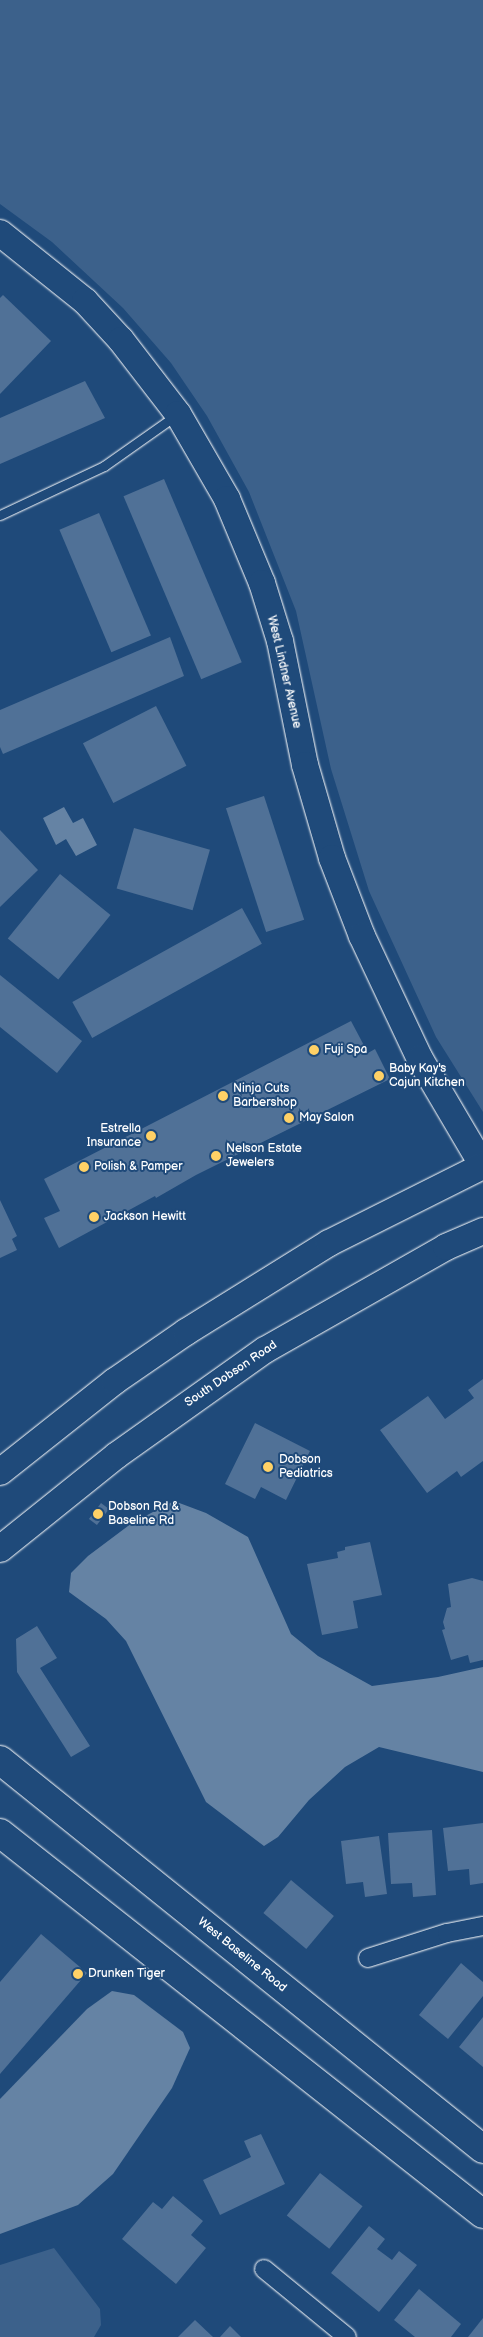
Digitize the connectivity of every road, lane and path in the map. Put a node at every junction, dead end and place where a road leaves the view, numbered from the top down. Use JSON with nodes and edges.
{"nodes":[{"id":1,"x":0,"y":233,"type":"edge"},
{"id":2,"x":178,"y":414,"type":"junction"},
{"id":3,"x":0,"y":515,"type":"edge"},
{"id":4,"x":483,"y":1166,"type":"edge"},
{"id":5,"x":483,"y":1231,"type":"edge"},
{"id":6,"x":0,"y":1472,"type":"edge"},
{"id":7,"x":0,"y":1549,"type":"edge"},
{"id":8,"x":0,"y":1760,"type":"edge"},
{"id":9,"x":0,"y":1833,"type":"edge"},
{"id":10,"x":483,"y":1926,"type":"edge"},
{"id":11,"x":368,"y":1958,"type":"dead end"},
{"id":12,"x":483,"y":2149,"type":"edge"},
{"id":13,"x":483,"y":2214,"type":"edge"},
{"id":14,"x":264,"y":2269,"type":"dead end"},
{"id":15,"x":347,"y":2337,"type":"edge"}],
"edges":[{"from":1,"to":2,"type":"main road","name":"West Lindner Avenue"},
{"from":2,"to":3,"type":"lane"},
{"from":2,"to":4,"type":"main road","name":"West Lindner Avenue"},
{"from":4,"to":6,"type":"main road"},
{"from":5,"to":7,"type":"main road","name":"South Dobson Road"},
{"from":8,"to":12,"type":"main road","name":"West Baseline Road"},
{"from":9,"to":13,"type":"main road"},
{"from":10,"to":11,"type":"street"},
{"from":14,"to":15,"type":"street"}]}
